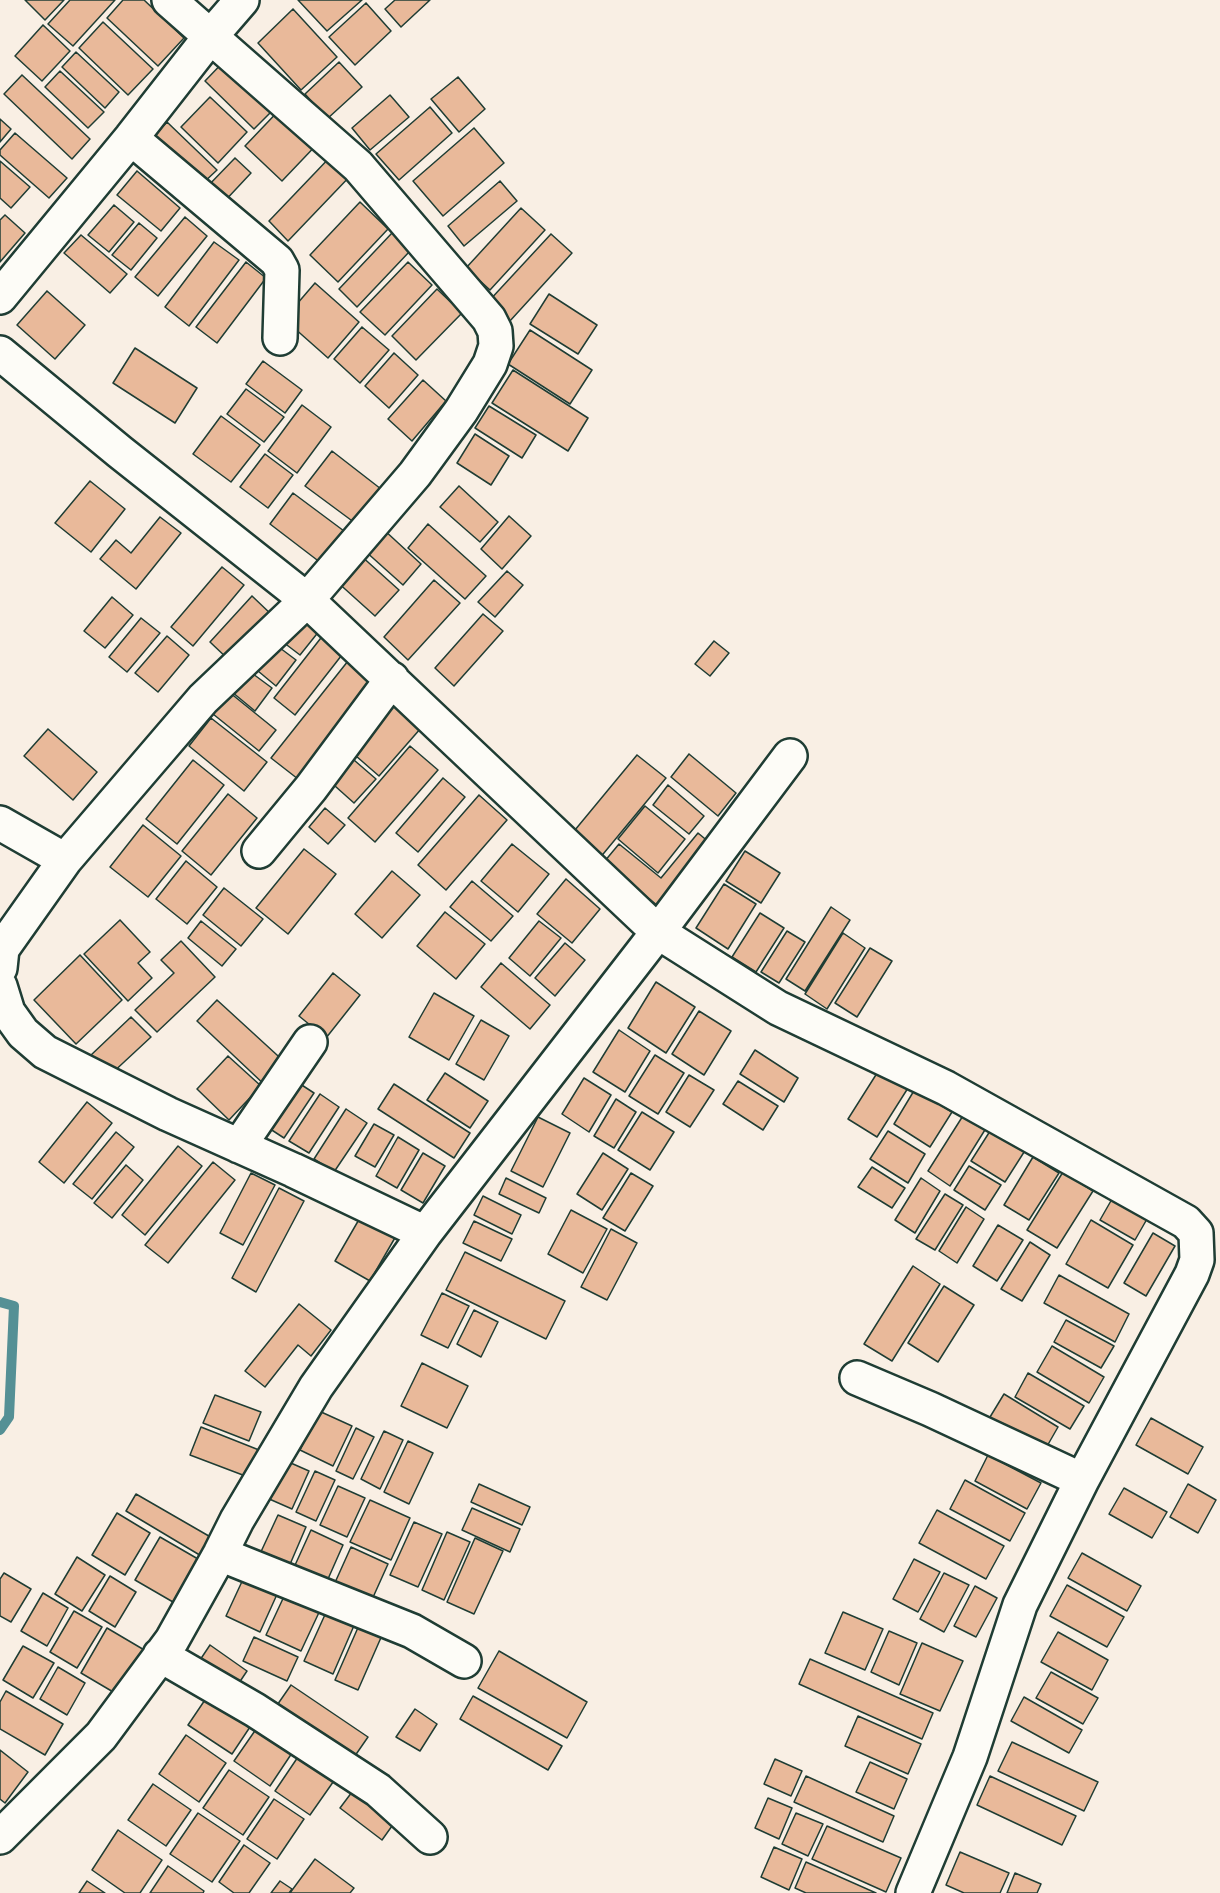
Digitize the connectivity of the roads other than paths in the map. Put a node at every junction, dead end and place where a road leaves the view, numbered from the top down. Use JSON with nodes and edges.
{"nodes":[{"id":1,"x":169,"y":0,"type":"edge"},
{"id":2,"x":242,"y":0,"type":"edge"},
{"id":3,"x":210,"y":37,"type":"junction"},
{"id":4,"x":131,"y":138,"type":"junction"},
{"id":5,"x":0,"y":297,"type":"edge"},
{"id":6,"x":280,"y":338,"type":"dead end"},
{"id":7,"x":0,"y":353,"type":"edge"},
{"id":8,"x":307,"y":600,"type":"junction"},
{"id":9,"x":392,"y":679,"type":"junction"},
{"id":10,"x":790,"y":756,"type":"dead end"},
{"id":11,"x":0,"y":823,"type":"edge"},
{"id":12,"x":259,"y":851,"type":"dead end"},
{"id":13,"x":65,"y":860,"type":"junction"},
{"id":14,"x":658,"y":932,"type":"junction"},
{"id":15,"x":0,"y":968,"type":"edge"},
{"id":16,"x":0,"y":986,"type":"edge"},
{"id":17,"x":310,"y":1042,"type":"dead end"},
{"id":18,"x":239,"y":1146,"type":"junction"},
{"id":19,"x":425,"y":1233,"type":"junction"},
{"id":20,"x":857,"y":1378,"type":"dead end"},
{"id":21,"x":1082,"y":1480,"type":"junction"},
{"id":22,"x":220,"y":1554,"type":"junction"},
{"id":23,"x":160,"y":1655,"type":"junction"},
{"id":24,"x":464,"y":1660,"type":"dead end"},
{"id":25,"x":0,"y":1837,"type":"edge"},
{"id":26,"x":430,"y":1837,"type":"dead end"},
{"id":27,"x":913,"y":1893,"type":"edge"}],
"edges":[{"from":1,"to":3,"type":"street"},
{"from":2,"to":3,"type":"street"},
{"from":3,"to":4,"type":"street"},
{"from":3,"to":8,"type":"street"},
{"from":4,"to":5,"type":"street"},
{"from":4,"to":6,"type":"street"},
{"from":7,"to":8,"type":"street"},
{"from":8,"to":9,"type":"street"},
{"from":8,"to":13,"type":"street"},
{"from":9,"to":12,"type":"street"},
{"from":9,"to":14,"type":"street"},
{"from":10,"to":14,"type":"street"},
{"from":11,"to":13,"type":"street"},
{"from":13,"to":15,"type":"street"},
{"from":14,"to":19,"type":"street"},
{"from":14,"to":21,"type":"street"},
{"from":16,"to":18,"type":"street"},
{"from":17,"to":18,"type":"street"},
{"from":18,"to":19,"type":"street"},
{"from":19,"to":22,"type":"street"},
{"from":20,"to":21,"type":"street"},
{"from":21,"to":27,"type":"street"},
{"from":22,"to":23,"type":"street"},
{"from":22,"to":24,"type":"street"},
{"from":23,"to":25,"type":"street"},
{"from":23,"to":26,"type":"street"}]}
